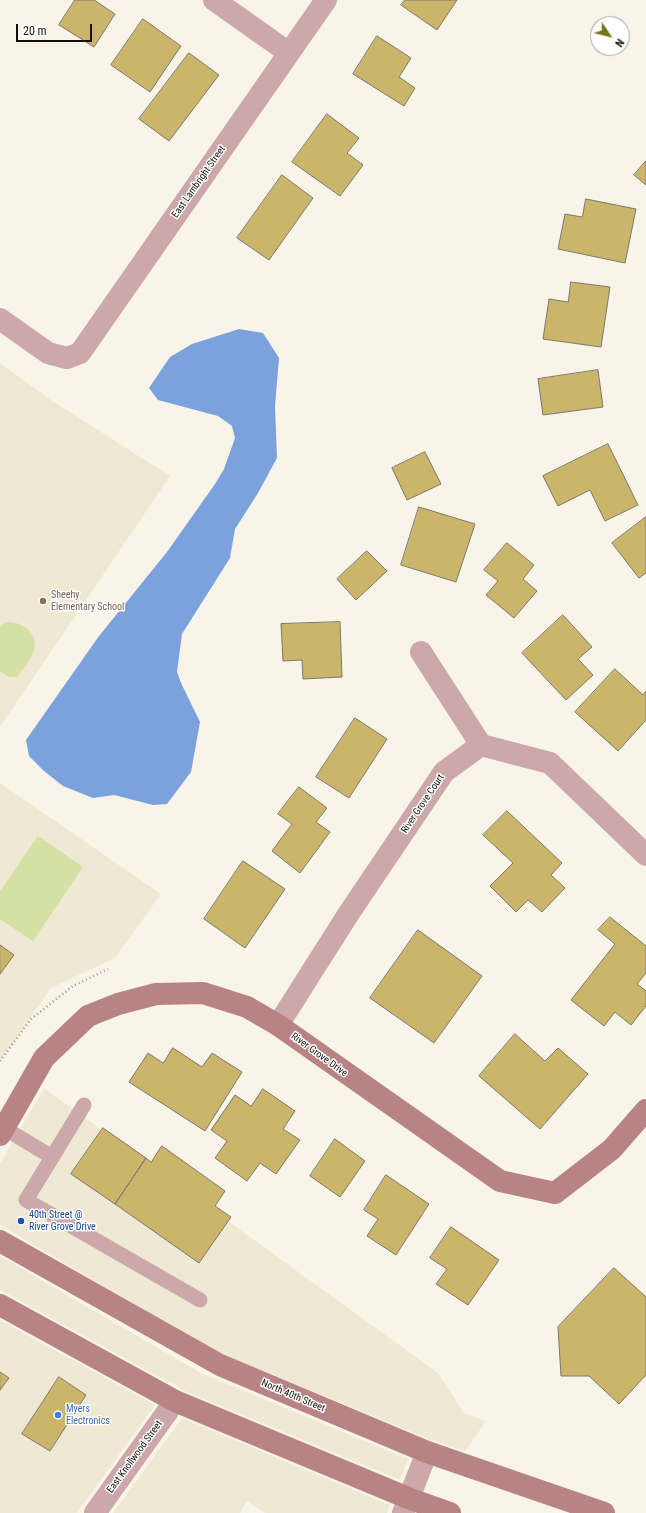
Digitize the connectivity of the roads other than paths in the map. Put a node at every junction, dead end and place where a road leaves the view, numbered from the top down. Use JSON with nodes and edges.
{"nodes":[{"id":1,"x":214,"y":0,"type":"edge"},
{"id":2,"x":326,"y":0,"type":"edge"},
{"id":3,"x":289,"y":53,"type":"junction"},
{"id":4,"x":0,"y":319,"type":"edge"},
{"id":5,"x":421,"y":652,"type":"dead end"},
{"id":6,"x":480,"y":745,"type":"junction"},
{"id":7,"x":646,"y":855,"type":"edge"},
{"id":8,"x":278,"y":1025,"type":"junction"},
{"id":9,"x":84,"y":1105,"type":"dead end"},
{"id":10,"x":646,"y":1110,"type":"edge"},
{"id":11,"x":2,"y":1131,"type":"edge"},
{"id":12,"x":52,"y":1157,"type":"junction"},
{"id":13,"x":0,"y":1241,"type":"edge"},
{"id":14,"x":200,"y":1300,"type":"dead end"},
{"id":15,"x":0,"y":1305,"type":"edge"},
{"id":16,"x":176,"y":1401,"type":"junction"},
{"id":17,"x":427,"y":1452,"type":"junction"},
{"id":18,"x":405,"y":1506,"type":"edge"},
{"id":19,"x":95,"y":1513,"type":"edge"},
{"id":20,"x":450,"y":1513,"type":"edge"},
{"id":21,"x":604,"y":1513,"type":"edge"}],
"edges":[{"from":1,"to":3,"type":"street"},
{"from":2,"to":3,"type":"street","name":"East Lambright Street"},
{"from":3,"to":4,"type":"street","name":"East Lambright Street"},
{"from":5,"to":6,"type":"street"},
{"from":6,"to":7,"type":"street"},
{"from":6,"to":8,"type":"street","name":"River Grove Court"},
{"from":8,"to":10,"type":"main road","name":"River Grove Drive"},
{"from":8,"to":11,"type":"main road","name":"River Grove Drive"},
{"from":9,"to":12,"type":"lane"},
{"from":11,"to":12,"type":"lane"},
{"from":12,"to":14,"type":"lane"},
{"from":13,"to":17,"type":"main road","name":"North 40th Street"},
{"from":15,"to":16,"type":"main road"},
{"from":16,"to":18,"type":"main road"},
{"from":16,"to":19,"type":"street","name":"East Knollwood Street"},
{"from":17,"to":18,"type":"street"},
{"from":17,"to":21,"type":"main road","name":"North 40th Street"},
{"from":18,"to":20,"type":"main road"}]}
